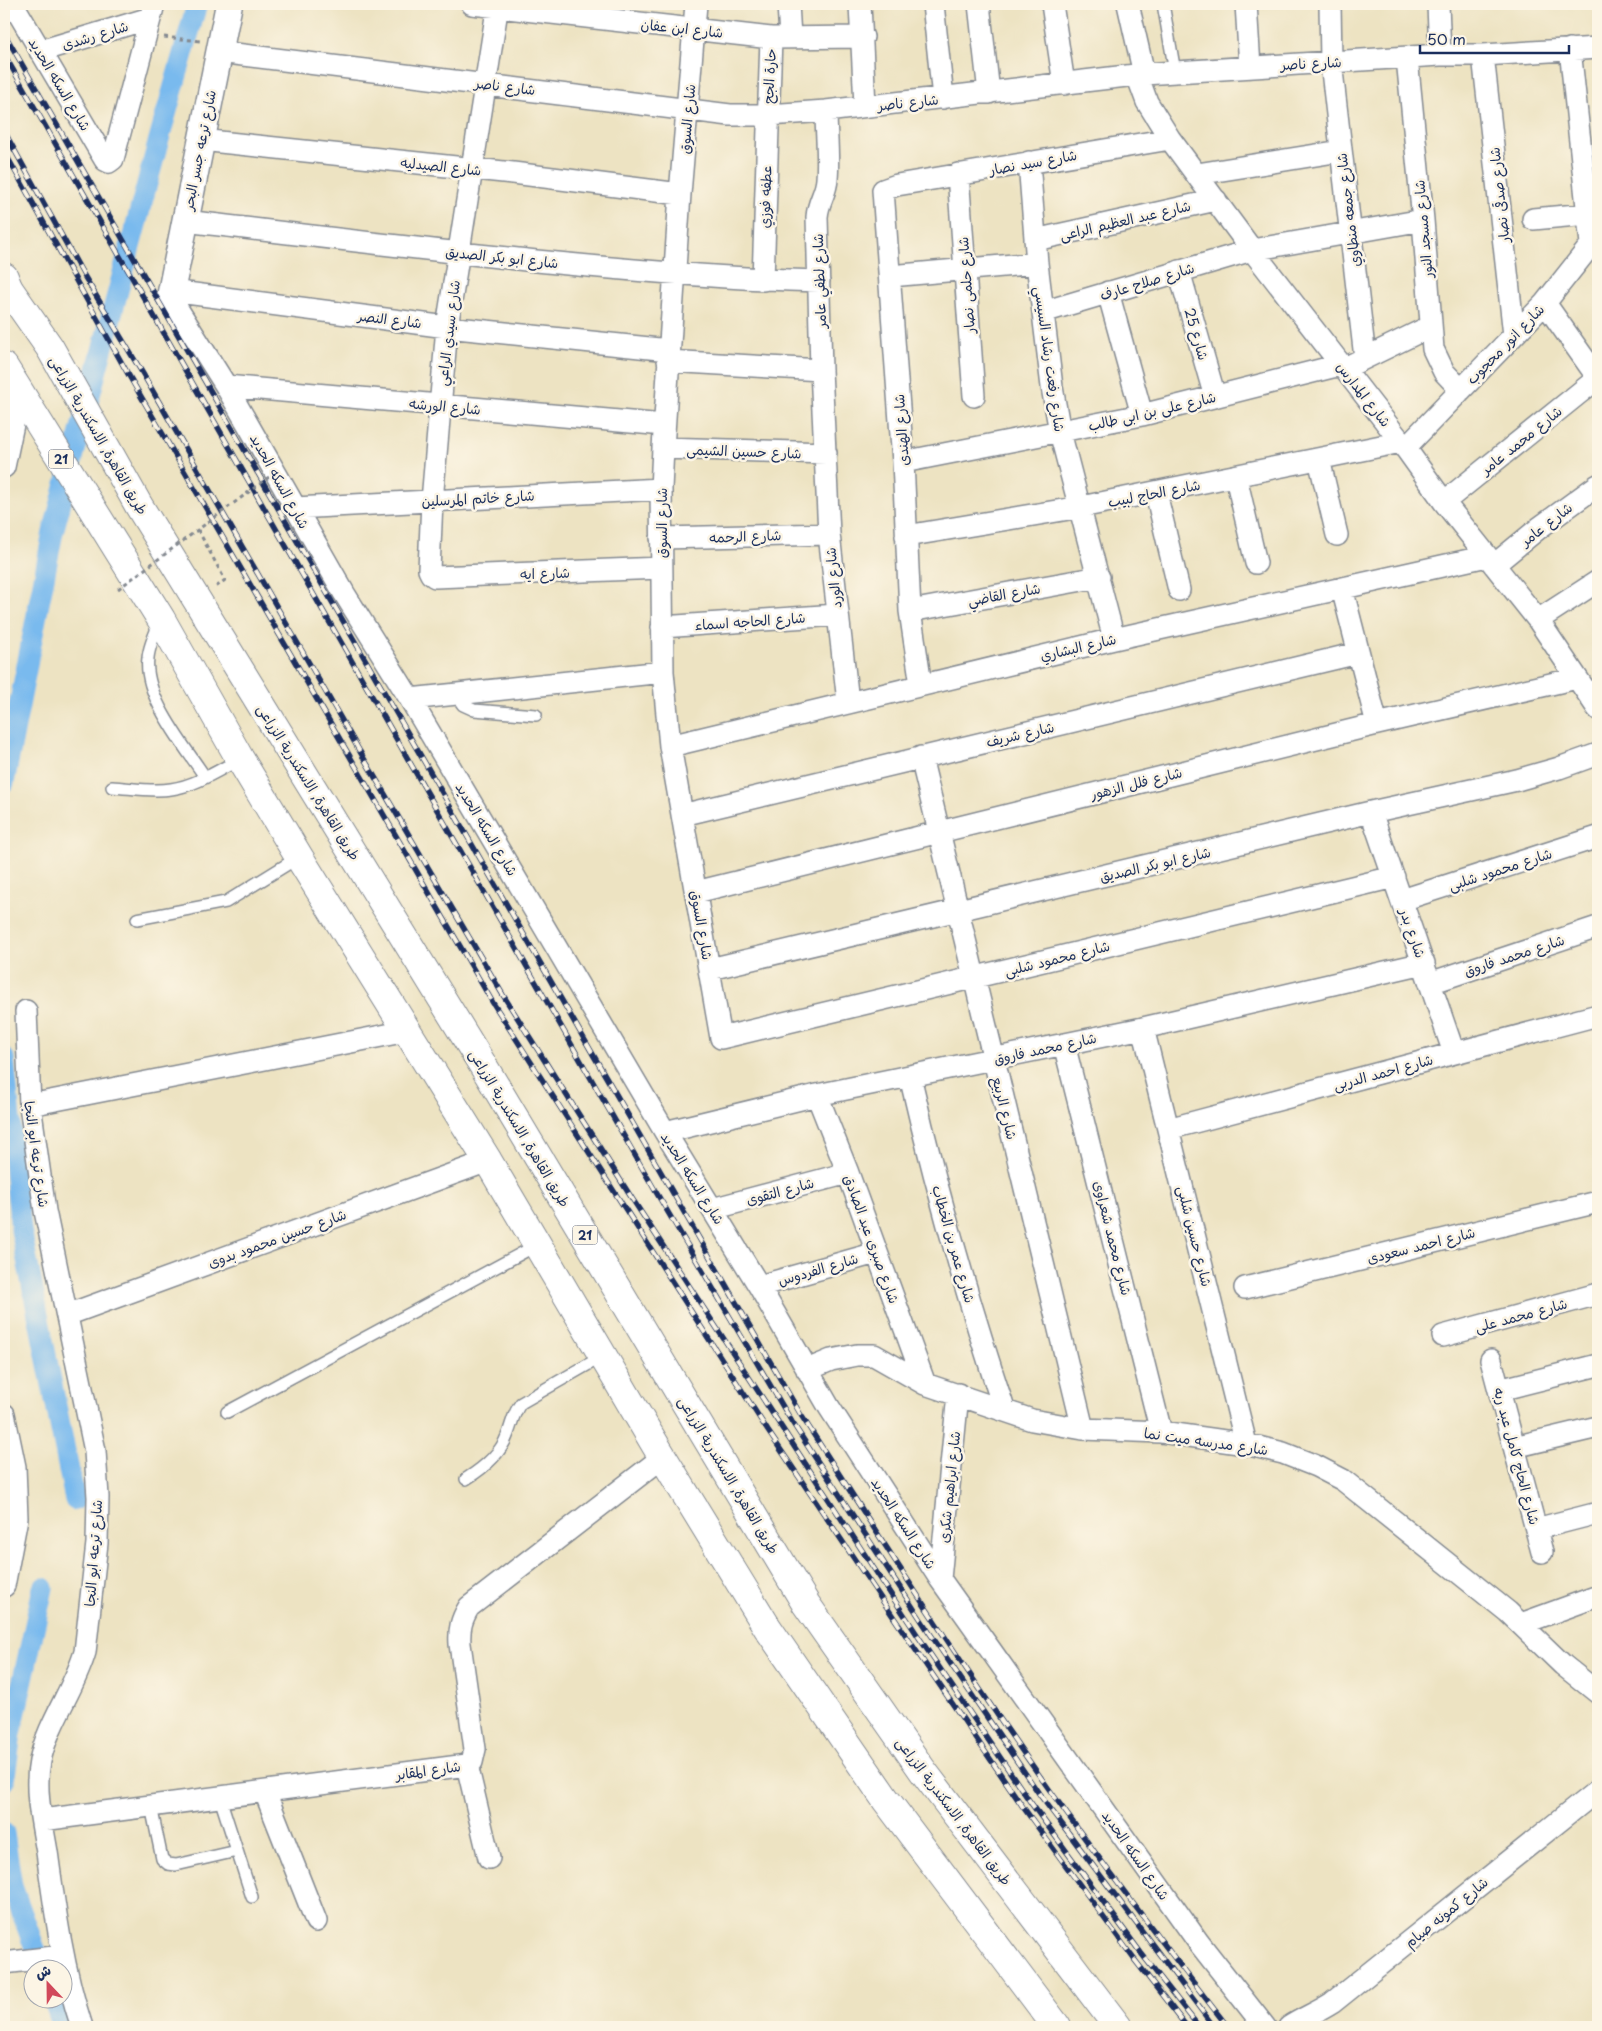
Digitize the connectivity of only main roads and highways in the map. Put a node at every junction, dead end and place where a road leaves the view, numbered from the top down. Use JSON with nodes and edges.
{"nodes":[{"id":1,"x":5,"y":283,"type":"edge"},
{"id":2,"x":4,"y":367,"type":"edge"},
{"id":3,"x":1057,"y":2027,"type":"edge"},
{"id":4,"x":1118,"y":2027,"type":"edge"}],
"edges":[{"from":1,"to":4,"type":"highway","name":"طريق القاهرة, الاسكندرية الزراعى","number":"21"},
{"from":2,"to":3,"type":"highway","number":"21"}]}
